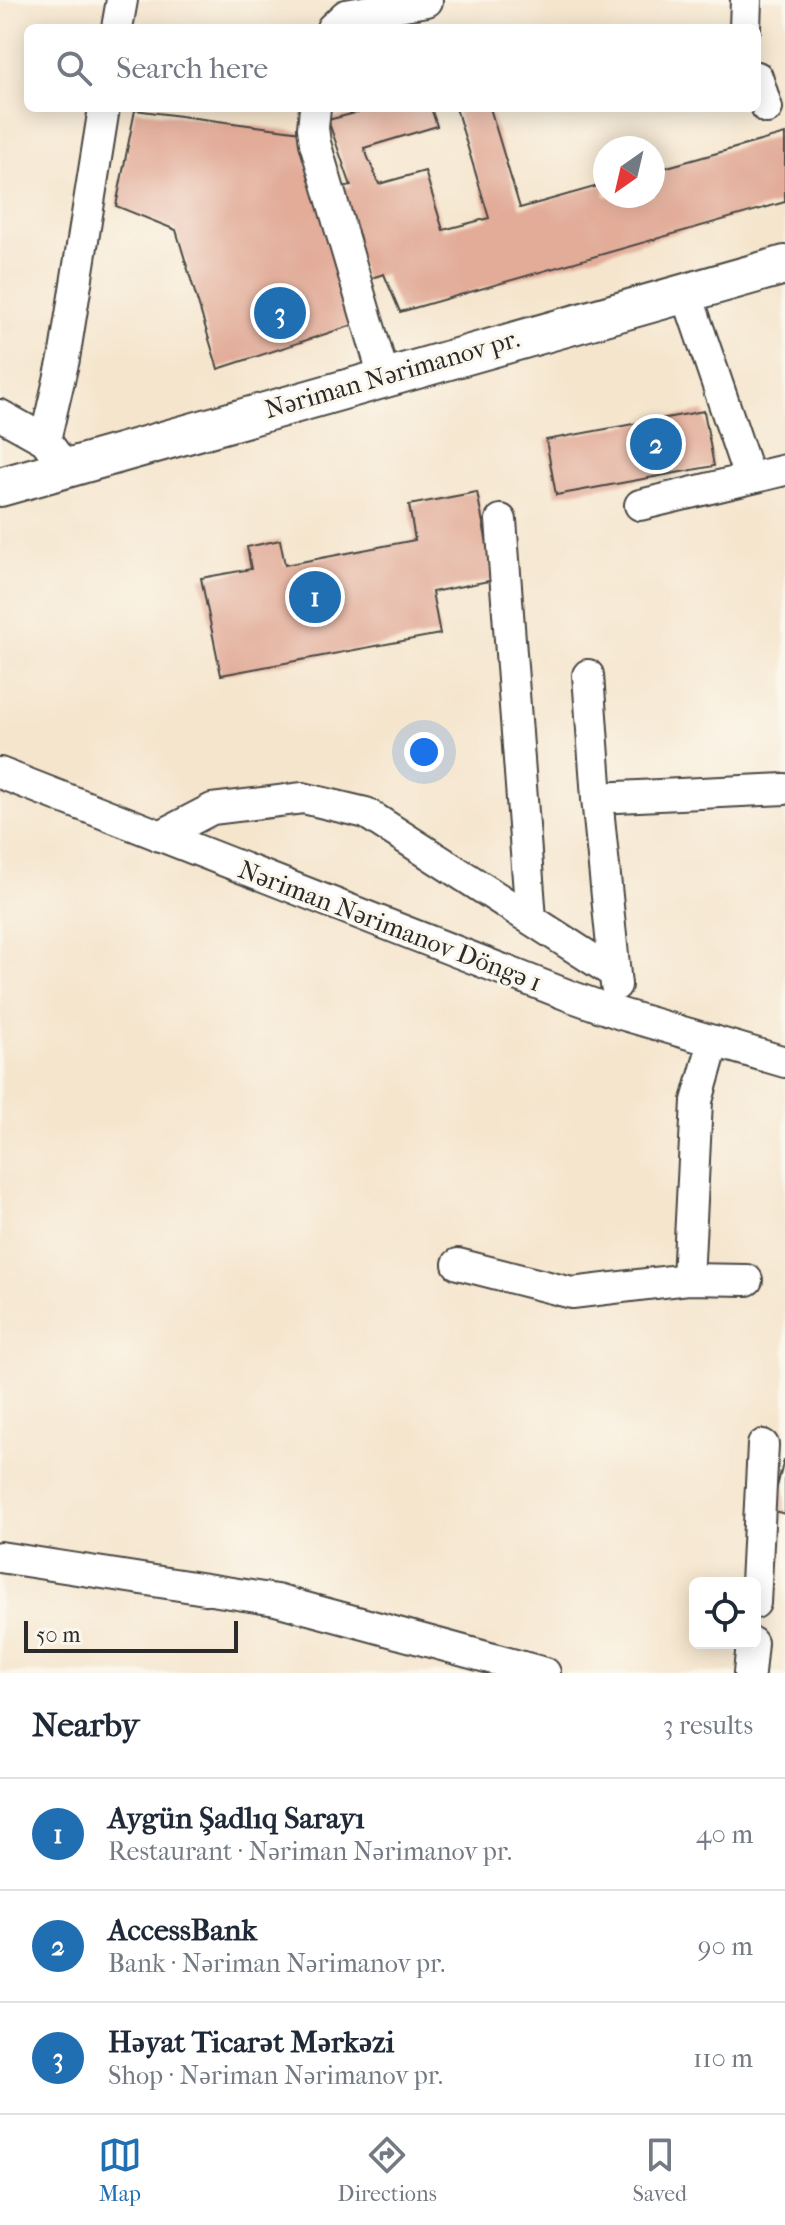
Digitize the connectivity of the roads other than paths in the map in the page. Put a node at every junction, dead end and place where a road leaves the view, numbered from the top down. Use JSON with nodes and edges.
{"nodes":[{"id":1,"x":122,"y":0,"type":"edge"},
{"id":2,"x":427,"y":1,"type":"edge"},
{"id":3,"x":118,"y":24,"type":"edge"},
{"id":4,"x":336,"y":24,"type":"edge"},
{"id":5,"x":761,"y":89,"type":"edge"},
{"id":6,"x":767,"y":108,"type":"dead end"},
{"id":7,"x":103,"y":112,"type":"edge"},
{"id":8,"x":315,"y":112,"type":"edge"},
{"id":9,"x":785,"y":265,"type":"edge"},
{"id":10,"x":686,"y":292,"type":"junction"},
{"id":11,"x":384,"y":377,"type":"junction"},
{"id":12,"x":0,"y":415,"type":"edge"},
{"id":13,"x":55,"y":453,"type":"junction"},
{"id":14,"x":785,"y":470,"type":"edge"},
{"id":15,"x":749,"y":477,"type":"junction"},
{"id":16,"x":0,"y":487,"type":"edge"},
{"id":17,"x":640,"y":505,"type":"dead end"},
{"id":18,"x":501,"y":520,"type":"dead end"},
{"id":19,"x":588,"y":675,"type":"dead end"},
{"id":20,"x":0,"y":773,"type":"edge"},
{"id":21,"x":785,"y":789,"type":"edge"},
{"id":22,"x":597,"y":798,"type":"junction"},
{"id":23,"x":160,"y":836,"type":"junction"},
{"id":24,"x":531,"y":919,"type":"junction"},
{"id":25,"x":614,"y":973,"type":"junction"},
{"id":26,"x":621,"y":1014,"type":"junction"},
{"id":27,"x":714,"y":1041,"type":"junction"},
{"id":28,"x":785,"y":1062,"type":"edge"},
{"id":29,"x":458,"y":1264,"type":"dead end"},
{"id":30,"x":688,"y":1279,"type":"junction"},
{"id":31,"x":747,"y":1280,"type":"dead end"},
{"id":32,"x":763,"y":1445,"type":"dead end"},
{"id":33,"x":0,"y":1557,"type":"edge"},
{"id":34,"x":756,"y":1577,"type":"edge"},
{"id":35,"x":751,"y":1649,"type":"edge"},
{"id":36,"x":545,"y":1673,"type":"edge"},
{"id":37,"x":749,"y":1673,"type":"edge"}],
"edges":[{"from":1,"to":3,"type":"street"},
{"from":2,"to":4,"type":"street"},
{"from":5,"to":6,"type":"street"},
{"from":7,"to":13,"type":"street"},
{"from":8,"to":11,"type":"street"},
{"from":9,"to":10,"type":"main road","name":"Nəriman Nərimanov pr."},
{"from":10,"to":11,"type":"main road","name":"Nəriman Nərimanov pr."},
{"from":10,"to":15,"type":"street"},
{"from":11,"to":13,"type":"main road","name":"Nəriman Nərimanov pr."},
{"from":12,"to":13,"type":"street"},
{"from":13,"to":16,"type":"main road","name":"Nəriman Nərimanov pr."},
{"from":14,"to":15,"type":"street"},
{"from":15,"to":17,"type":"street"},
{"from":18,"to":24,"type":"street"},
{"from":19,"to":22,"type":"street"},
{"from":20,"to":23,"type":"street","name":"Nəriman Nərimanov Döngə 1"},
{"from":21,"to":22,"type":"street"},
{"from":22,"to":25,"type":"street"},
{"from":23,"to":24,"type":"street"},
{"from":23,"to":26,"type":"street","name":"Nəriman Nərimanov Döngə 1"},
{"from":24,"to":25,"type":"street"},
{"from":25,"to":26,"type":"street"},
{"from":26,"to":27,"type":"street","name":"Nəriman Nərimanov Döngə 1"},
{"from":27,"to":28,"type":"street","name":"Nəriman Nərimanov Döngə 1"},
{"from":27,"to":30,"type":"street"},
{"from":29,"to":30,"type":"street"},
{"from":30,"to":31,"type":"street"},
{"from":32,"to":34,"type":"street"},
{"from":33,"to":36,"type":"street"},
{"from":35,"to":37,"type":"street"}]}
